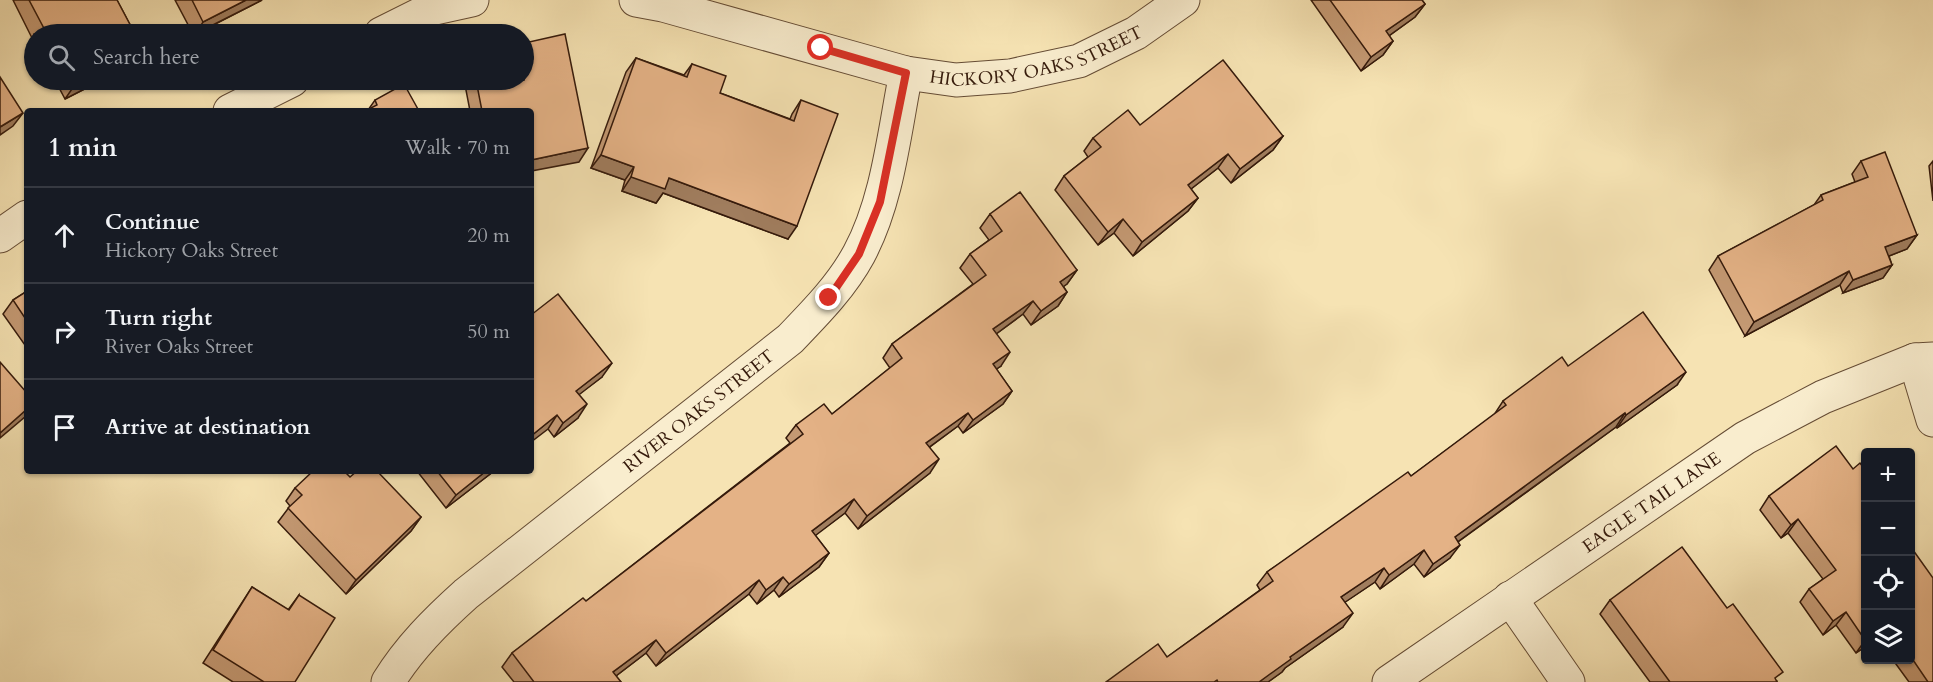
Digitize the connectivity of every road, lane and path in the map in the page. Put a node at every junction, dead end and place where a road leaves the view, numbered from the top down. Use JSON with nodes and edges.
{"nodes":[{"id":1,"x":472,"y":0,"type":"edge"},
{"id":2,"x":636,"y":0,"type":"edge"},
{"id":3,"x":1183,"y":0,"type":"edge"},
{"id":4,"x":401,"y":24,"type":"edge"},
{"id":5,"x":906,"y":73,"type":"junction"},
{"id":6,"x":272,"y":90,"type":"edge"},
{"id":7,"x":236,"y":108,"type":"edge"},
{"id":8,"x":24,"y":219,"type":"edge"},
{"id":9,"x":0,"y":236,"type":"edge"},
{"id":10,"x":1924,"y":360,"type":"edge"},
{"id":11,"x":1933,"y":420,"type":"edge"},
{"id":12,"x":1510,"y":598,"type":"junction"},
{"id":13,"x":388,"y":682,"type":"edge"},
{"id":14,"x":1389,"y":682,"type":"edge"},
{"id":15,"x":1568,"y":682,"type":"edge"}],
"edges":[{"from":1,"to":4,"type":"street"},
{"from":2,"to":5,"type":"street","name":"HICKORY OAKS STREET"},
{"from":3,"to":5,"type":"street","name":"HICKORY OAKS STREET"},
{"from":5,"to":13,"type":"street","name":"RIVER OAKS STREET"},
{"from":6,"to":7,"type":"street"},
{"from":8,"to":9,"type":"street"},
{"from":10,"to":11,"type":"street"},
{"from":10,"to":12,"type":"street","name":"EAGLE TAIL LANE"},
{"from":12,"to":14,"type":"street","name":"EAGLE TAIL LANE"},
{"from":12,"to":15,"type":"street"}]}
